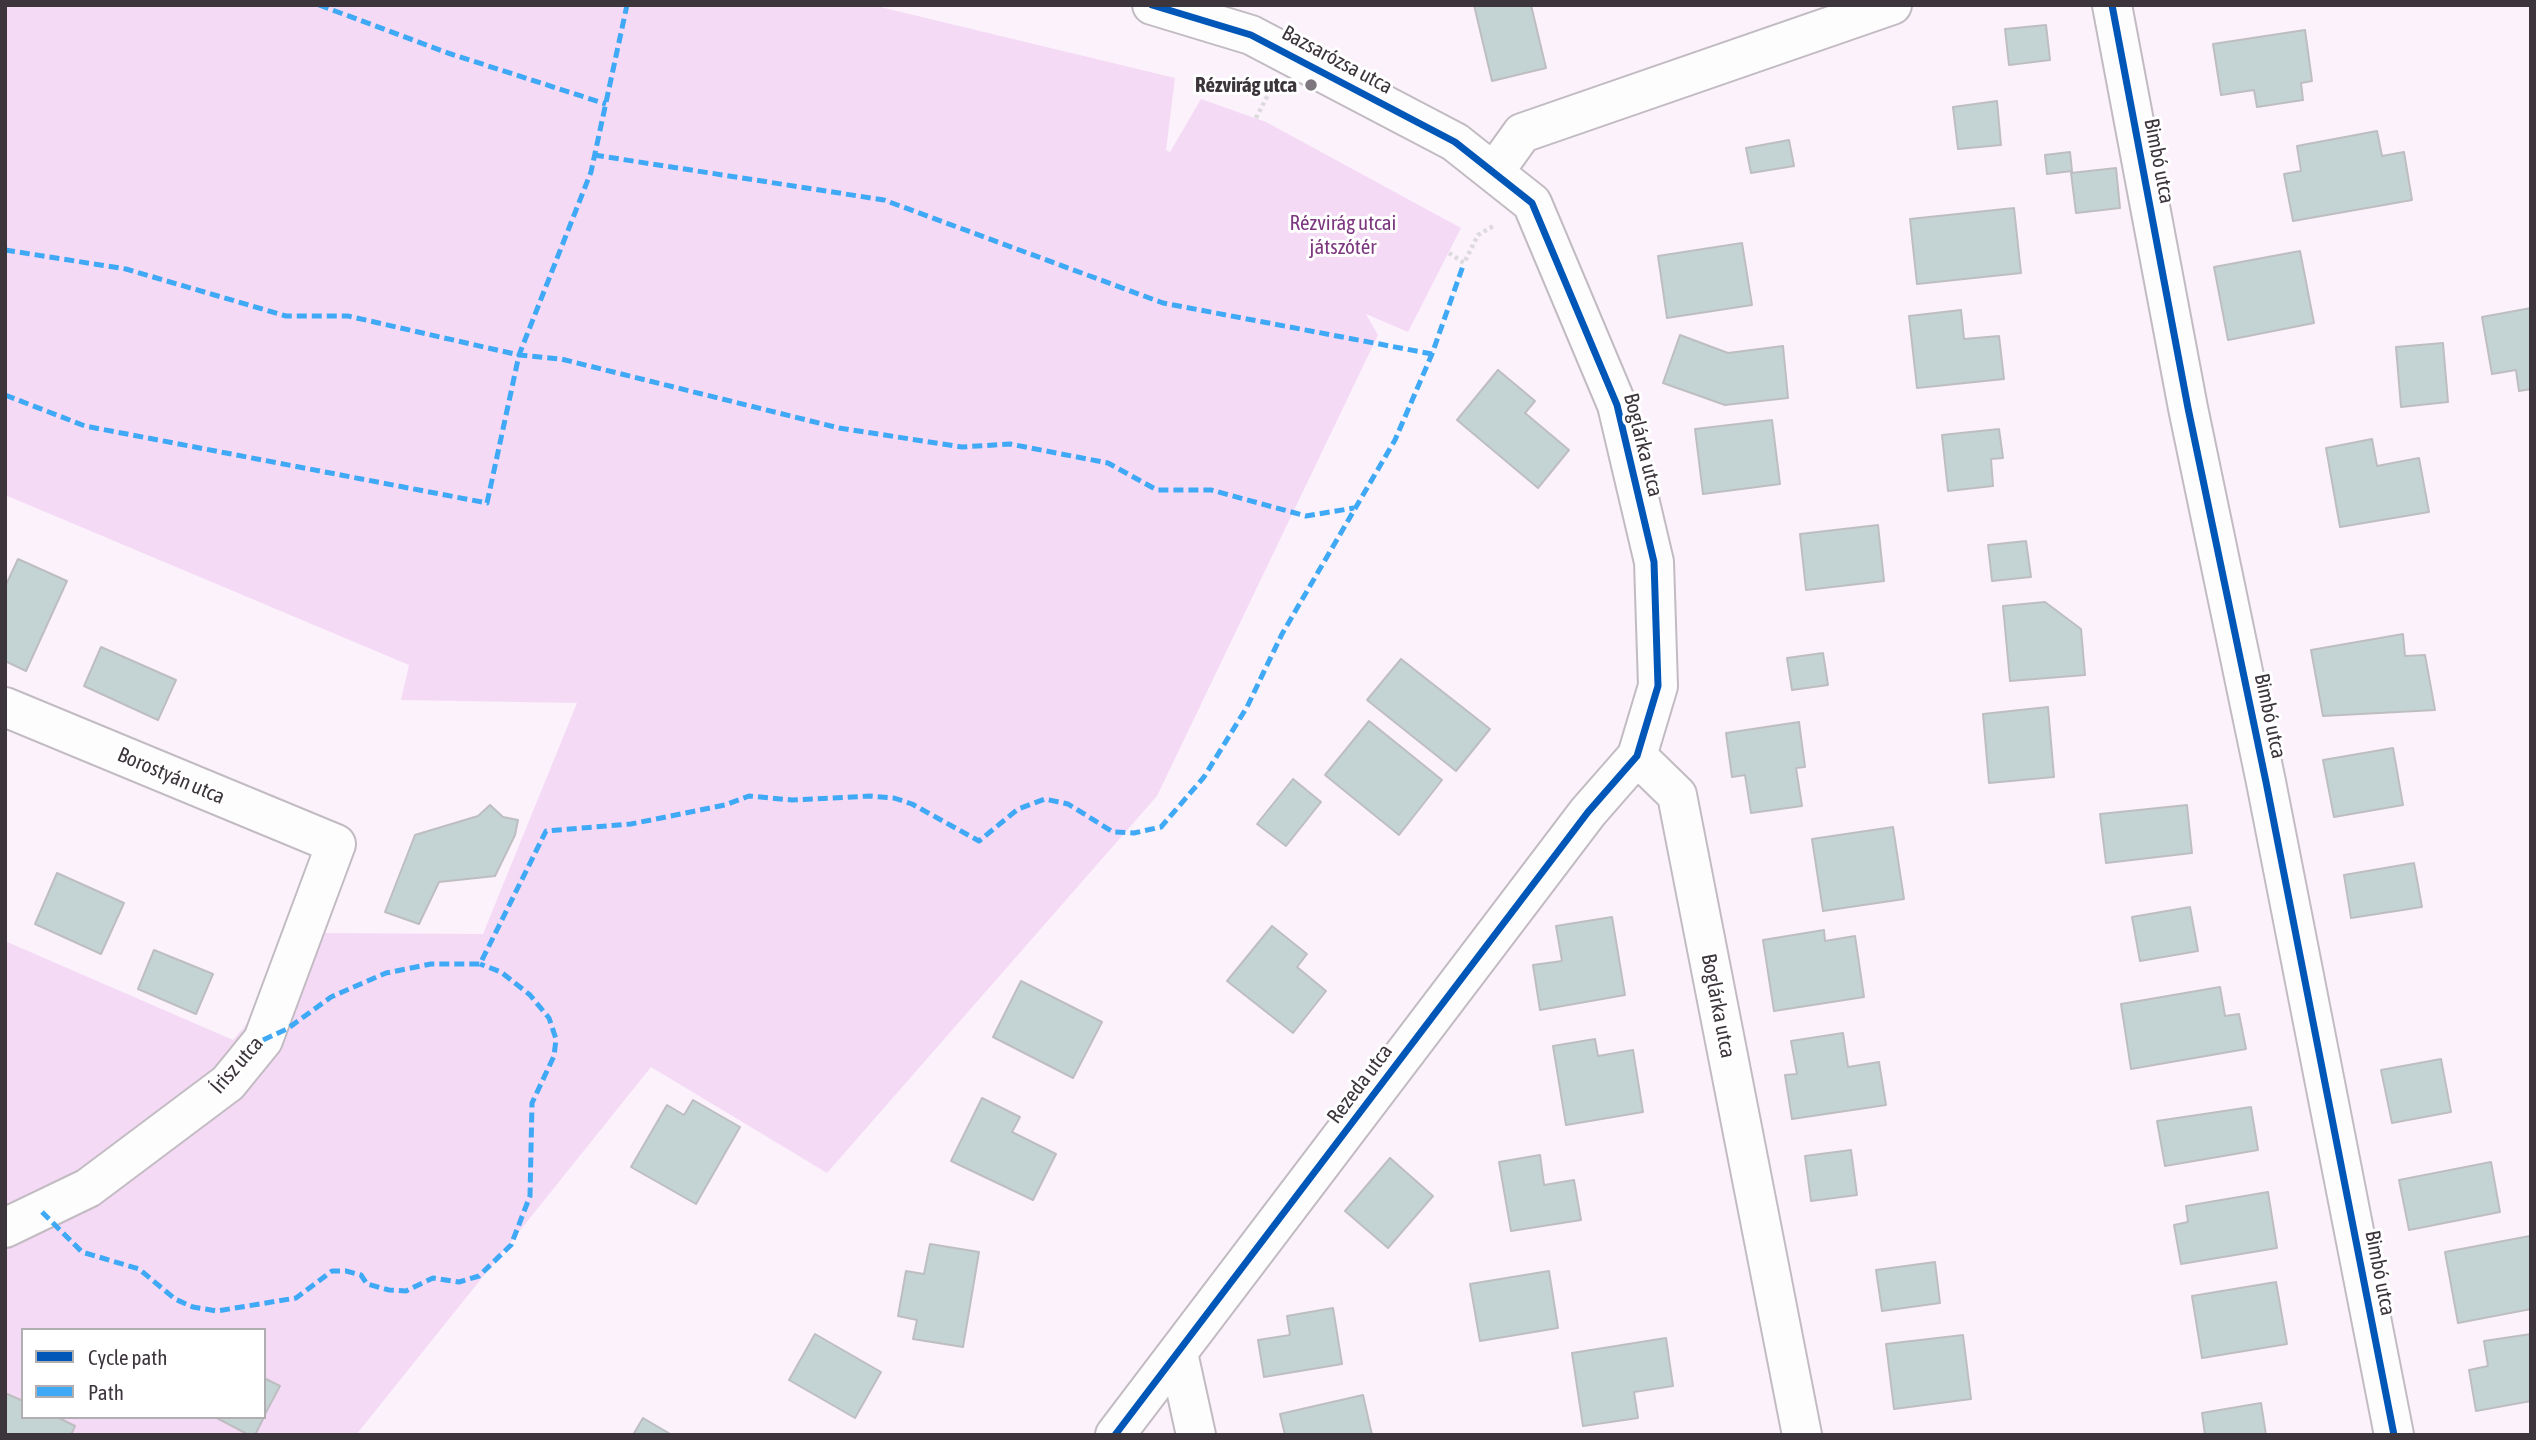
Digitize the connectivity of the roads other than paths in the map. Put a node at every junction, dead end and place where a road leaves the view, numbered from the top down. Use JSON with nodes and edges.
{"nodes":[{"id":1,"x":1152,"y":5,"type":"edge"},
{"id":2,"x":1892,"y":5,"type":"edge"},
{"id":3,"x":2112,"y":5,"type":"edge"},
{"id":4,"x":1829,"y":16,"type":"edge"},
{"id":5,"x":1494,"y":172,"type":"junction"},
{"id":6,"x":5,"y":707,"type":"edge"},
{"id":7,"x":1637,"y":756,"type":"junction"},
{"id":8,"x":336,"y":844,"type":"joint"},
{"id":9,"x":5,"y":1228,"type":"edge"},
{"id":10,"x":1178,"y":1353,"type":"junction"},
{"id":11,"x":1115,"y":1435,"type":"edge"},
{"id":12,"x":1196,"y":1435,"type":"edge"},
{"id":13,"x":1802,"y":1435,"type":"edge"},
{"id":14,"x":2394,"y":1435,"type":"edge"}],
"edges":[{"from":1,"to":5,"type":"street","name":"Bazsarózsa utca"},
{"from":2,"to":4,"type":"street"},
{"from":3,"to":14,"type":"street","name":"Bimbó utca"},
{"from":4,"to":5,"type":"street"},
{"from":5,"to":7,"type":"street","name":"Boglárka utca"},
{"from":6,"to":8,"type":"street","name":"Borostyán utca"},
{"from":7,"to":10,"type":"street","name":"Rezeda utca"},
{"from":7,"to":13,"type":"street","name":"Boglárka utca"},
{"from":8,"to":9,"type":"street","name":"Írisz utca"},
{"from":10,"to":11,"type":"street","name":"Rezeda utca"},
{"from":10,"to":12,"type":"street"}]}
